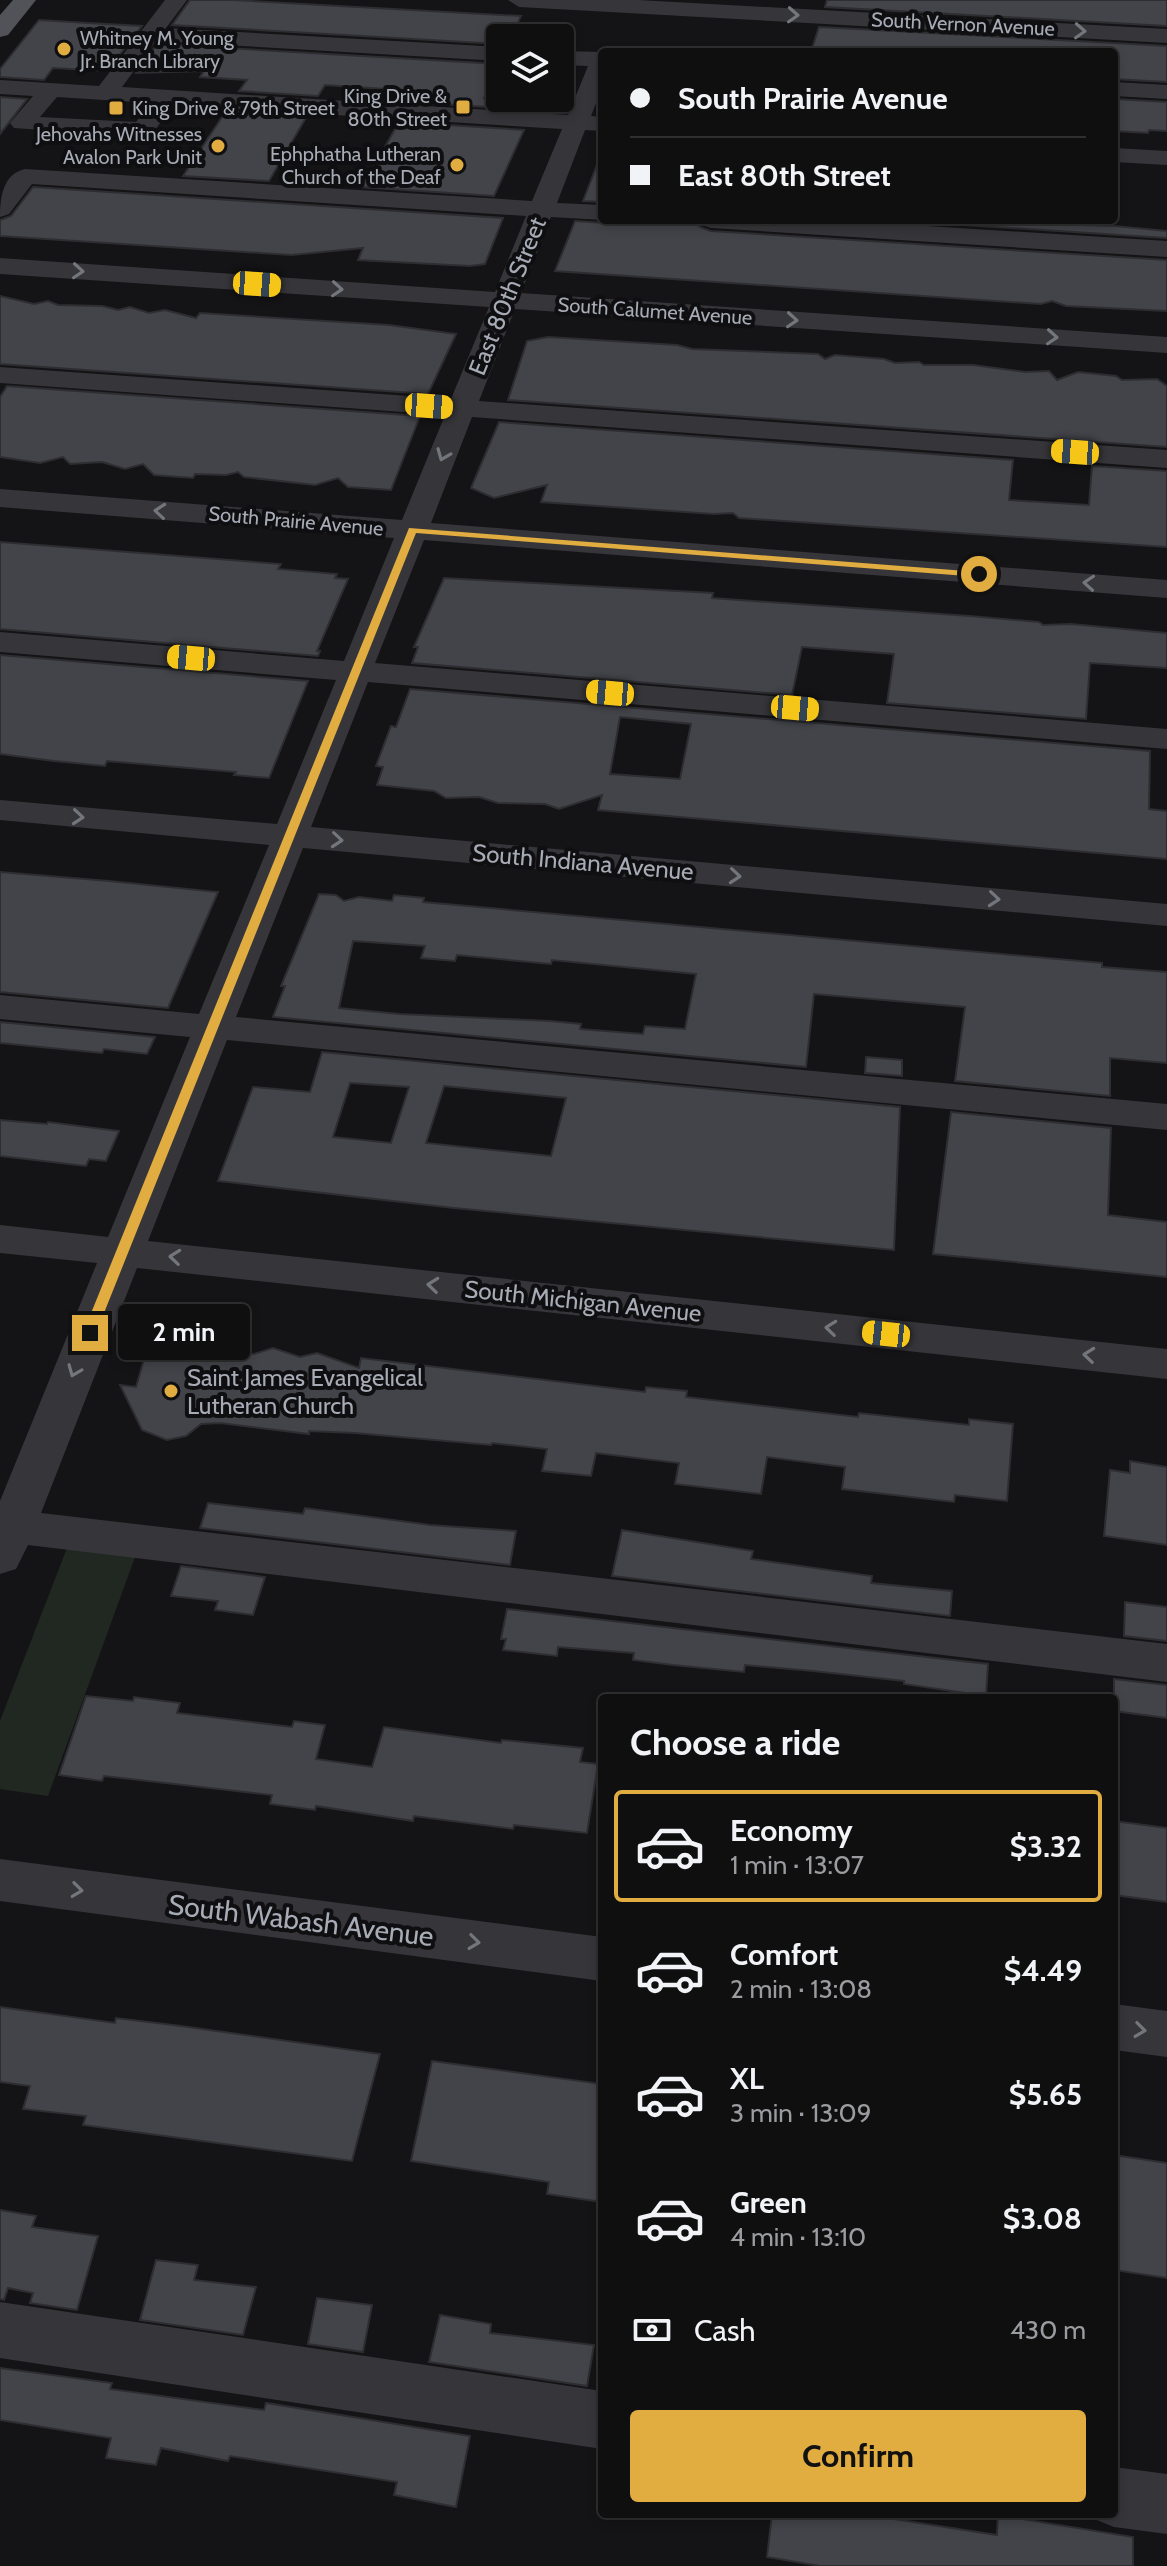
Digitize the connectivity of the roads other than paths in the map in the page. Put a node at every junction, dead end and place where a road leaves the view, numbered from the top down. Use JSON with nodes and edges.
{"nodes":[{"id":1,"x":25,"y":0,"type":"edge"},
{"id":2,"x":519,"y":0,"type":"edge"},
{"id":3,"x":169,"y":3,"type":"edge"},
{"id":4,"x":2,"y":26,"type":"edge"},
{"id":5,"x":150,"y":34,"type":"junction"},
{"id":6,"x":1167,"y":36,"type":"edge"},
{"id":7,"x":611,"y":38,"type":"edge"},
{"id":8,"x":486,"y":53,"type":"edge"},
{"id":9,"x":574,"y":53,"type":"edge"},
{"id":10,"x":0,"y":87,"type":"edge"},
{"id":11,"x":598,"y":88,"type":"edge"},
{"id":12,"x":1118,"y":89,"type":"edge"},
{"id":13,"x":50,"y":91,"type":"junction"},
{"id":14,"x":1167,"y":92,"type":"edge"},
{"id":15,"x":105,"y":94,"type":"junction"},
{"id":16,"x":167,"y":98,"type":"junction"},
{"id":17,"x":495,"y":112,"type":"edge"},
{"id":18,"x":492,"y":117,"type":"junction"},
{"id":19,"x":589,"y":123,"type":"edge"},
{"id":20,"x":143,"y":130,"type":"junction"},
{"id":21,"x":9,"y":143,"type":"edge"},
{"id":22,"x":86,"y":151,"type":"dead end"},
{"id":23,"x":1118,"y":155,"type":"edge"},
{"id":24,"x":1167,"y":158,"type":"edge"},
{"id":25,"x":0,"y":209,"type":"edge"},
{"id":26,"x":542,"y":209,"type":"junction"},
{"id":27,"x":598,"y":213,"type":"edge"},
{"id":28,"x":774,"y":224,"type":"edge"},
{"id":29,"x":1167,"y":249,"type":"edge"},
{"id":30,"x":3,"y":271,"type":"edge"},
{"id":31,"x":505,"y":301,"type":"junction"},
{"id":32,"x":1167,"y":345,"type":"edge"},
{"id":33,"x":0,"y":375,"type":"edge"},
{"id":34,"x":461,"y":409,"type":"junction"},
{"id":35,"x":1167,"y":459,"type":"edge"},
{"id":36,"x":0,"y":498,"type":"edge"},
{"id":37,"x":412,"y":530,"type":"junction"},
{"id":38,"x":1167,"y":589,"type":"edge"},
{"id":39,"x":0,"y":642,"type":"edge"},
{"id":40,"x":356,"y":672,"type":"junction"},
{"id":41,"x":1167,"y":739,"type":"edge"},
{"id":42,"x":0,"y":810,"type":"edge"},
{"id":43,"x":290,"y":836,"type":"junction"},
{"id":44,"x":1167,"y":915,"type":"edge"},
{"id":45,"x":0,"y":1007,"type":"edge"},
{"id":46,"x":213,"y":1027,"type":"junction"},
{"id":47,"x":1167,"y":1117,"type":"edge"},
{"id":48,"x":0,"y":1239,"type":"edge"},
{"id":49,"x":122,"y":1252,"type":"junction"},
{"id":50,"x":1167,"y":1364,"type":"edge"},
{"id":51,"x":4,"y":1536,"type":"edge"},
{"id":52,"x":1167,"y":1663,"type":"edge"},
{"id":53,"x":0,"y":1880,"type":"edge"},
{"id":54,"x":598,"y":1958,"type":"edge"},
{"id":55,"x":1118,"y":2028,"type":"edge"},
{"id":56,"x":1167,"y":2034,"type":"edge"},
{"id":57,"x":0,"y":2330,"type":"edge"},
{"id":58,"x":598,"y":2419,"type":"edge"},
{"id":59,"x":1118,"y":2498,"type":"edge"},
{"id":60,"x":1167,"y":2504,"type":"edge"}],
"edges":[{"from":1,"to":4,"type":"main road"},
{"from":2,"to":7,"type":"street","name":"South Vernon Avenue"},
{"from":3,"to":5,"type":"street"},
{"from":5,"to":8,"type":"street"},
{"from":5,"to":15,"type":"street"},
{"from":7,"to":6,"type":"street","name":"South Vernon Avenue","one_way":true},
{"from":7,"to":9,"type":"street"},
{"from":10,"to":13,"type":"street"},
{"from":11,"to":19,"type":"street","name":"East 80th Street"},
{"from":12,"to":14,"type":"street"},
{"from":13,"to":15,"type":"street"},
{"from":13,"to":21,"type":"street"},
{"from":15,"to":16,"type":"street"},
{"from":16,"to":18,"type":"street"},
{"from":16,"to":20,"type":"street"},
{"from":17,"to":18,"type":"street"},
{"from":18,"to":19,"type":"street"},
{"from":19,"to":26,"type":"street","name":"East 80th Street"},
{"from":20,"to":21,"type":"street"},
{"from":20,"to":21,"type":"street"},
{"from":21,"to":22,"type":"street"},
{"from":23,"to":24,"type":"street"},
{"from":25,"to":26,"type":"street"},
{"from":26,"to":27,"type":"street"},
{"from":26,"to":31,"type":"street","name":"East 80th Street"},
{"from":28,"to":29,"type":"street"},
{"from":30,"to":31,"type":"street","name":"South Calumet Avenue","one_way":true},
{"from":31,"to":32,"type":"street","name":"South Calumet Avenue","one_way":true},
{"from":31,"to":34,"type":"street","name":"East 80th Street"},
{"from":33,"to":34,"type":"street"},
{"from":34,"to":35,"type":"street"},
{"from":34,"to":37,"type":"street","name":"East 80th Street","one_way":true},
{"from":37,"to":36,"type":"street","name":"South Prairie Avenue","one_way":true},
{"from":38,"to":37,"type":"street","name":"South Prairie Avenue","one_way":true},
{"from":37,"to":40,"type":"street","name":"East 80th Street"},
{"from":39,"to":40,"type":"street"},
{"from":40,"to":41,"type":"street"},
{"from":40,"to":43,"type":"street","name":"East 80th Street"},
{"from":42,"to":43,"type":"street","name":"South Indiana Avenue","one_way":true},
{"from":43,"to":44,"type":"street","name":"South Indiana Avenue","one_way":true},
{"from":43,"to":46,"type":"street","name":"East 80th Street"},
{"from":45,"to":46,"type":"street"},
{"from":46,"to":47,"type":"street"},
{"from":46,"to":49,"type":"street","name":"East 80th Street"},
{"from":48,"to":49,"type":"street","name":"South Michigan Avenue"},
{"from":50,"to":49,"type":"street","name":"South Michigan Avenue","one_way":true},
{"from":49,"to":51,"type":"street","name":"East 80th Street","one_way":true},
{"from":51,"to":52,"type":"street"},
{"from":53,"to":54,"type":"street","name":"South Wabash Avenue","one_way":true},
{"from":55,"to":56,"type":"street","one_way":true},
{"from":57,"to":58,"type":"street"},
{"from":59,"to":60,"type":"street"}]}
